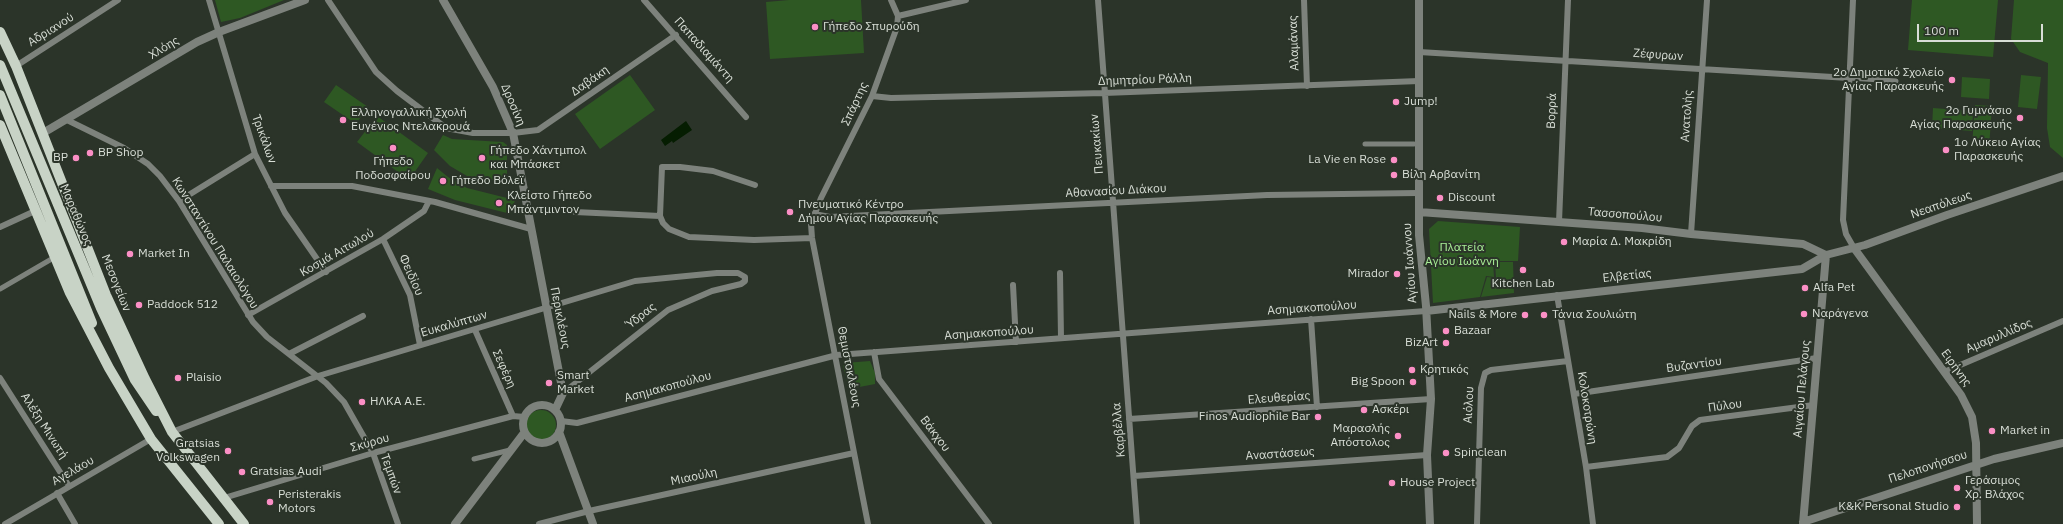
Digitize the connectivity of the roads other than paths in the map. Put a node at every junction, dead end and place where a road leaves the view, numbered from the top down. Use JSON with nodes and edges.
{"nodes":[{"id":1,"x":118,"y":0,"type":"edge"},
{"id":2,"x":209,"y":0,"type":"edge"},
{"id":3,"x":305,"y":0,"type":"edge"},
{"id":4,"x":328,"y":0,"type":"edge"},
{"id":5,"x":443,"y":0,"type":"edge"},
{"id":6,"x":644,"y":0,"type":"edge"},
{"id":7,"x":891,"y":0,"type":"edge"},
{"id":8,"x":966,"y":0,"type":"edge"},
{"id":9,"x":1098,"y":0,"type":"edge"},
{"id":10,"x":1304,"y":0,"type":"edge"},
{"id":11,"x":1419,"y":0,"type":"edge"},
{"id":12,"x":1568,"y":0,"type":"edge"},
{"id":13,"x":1707,"y":0,"type":"edge"},
{"id":14,"x":1853,"y":0,"type":"edge"},
{"id":15,"x":898,"y":16,"type":"junction"},
{"id":16,"x":0,"y":32,"type":"edge"},
{"id":17,"x":219,"y":32,"type":"junction"},
{"id":18,"x":676,"y":35,"type":"junction"},
{"id":19,"x":1419,"y":52,"type":"junction"},
{"id":20,"x":1565,"y":59,"type":"junction"},
{"id":21,"x":0,"y":65,"type":"edge"},
{"id":22,"x":16,"y":66,"type":"junction"},
{"id":23,"x":1702,"y":69,"type":"junction"},
{"id":24,"x":1849,"y":78,"type":"junction"},
{"id":25,"x":1419,"y":81,"type":"junction"},
{"id":26,"x":1896,"y":81,"type":"dead end"},
{"id":27,"x":1307,"y":86,"type":"junction"},
{"id":28,"x":1104,"y":93,"type":"junction"},
{"id":29,"x":0,"y":95,"type":"edge"},
{"id":30,"x":872,"y":96,"type":"junction"},
{"id":31,"x":746,"y":117,"type":"dead end"},
{"id":32,"x":67,"y":120,"type":"junction"},
{"id":33,"x":0,"y":125,"type":"edge"},
{"id":34,"x":43,"y":133,"type":"junction"},
{"id":35,"x":513,"y":133,"type":"junction"},
{"id":36,"x":0,"y":141,"type":"edge"},
{"id":37,"x":1365,"y":144,"type":"dead end"},
{"id":38,"x":1414,"y":144,"type":"dead end"},
{"id":39,"x":10,"y":148,"type":"junction"},
{"id":40,"x":255,"y":154,"type":"junction"},
{"id":41,"x":2063,"y":176,"type":"edge"},
{"id":42,"x":271,"y":186,"type":"junction"},
{"id":43,"x":755,"y":186,"type":"dead end"},
{"id":44,"x":1418,"y":193,"type":"junction"},
{"id":45,"x":179,"y":201,"type":"junction"},
{"id":46,"x":429,"y":201,"type":"junction"},
{"id":47,"x":1113,"y":202,"type":"junction"},
{"id":48,"x":35,"y":211,"type":"junction"},
{"id":49,"x":575,"y":212,"type":"dead end"},
{"id":50,"x":1419,"y":212,"type":"junction"},
{"id":51,"x":814,"y":214,"type":"junction"},
{"id":52,"x":660,"y":216,"type":"junction"},
{"id":53,"x":1559,"y":222,"type":"junction"},
{"id":54,"x":0,"y":227,"type":"edge"},
{"id":55,"x":531,"y":230,"type":"junction"},
{"id":56,"x":1690,"y":234,"type":"junction"},
{"id":57,"x":812,"y":238,"type":"junction"},
{"id":58,"x":382,"y":239,"type":"junction"},
{"id":59,"x":1854,"y":248,"type":"junction"},
{"id":60,"x":1826,"y":256,"type":"junction"},
{"id":61,"x":55,"y":257,"type":"junction"},
{"id":62,"x":326,"y":272,"type":"junction"},
{"id":63,"x":1060,"y":273,"type":"dead end"},
{"id":64,"x":745,"y":281,"type":"joint"},
{"id":65,"x":1013,"y":285,"type":"dead end"},
{"id":66,"x":0,"y":289,"type":"edge"},
{"id":67,"x":1557,"y":296,"type":"junction"},
{"id":68,"x":545,"y":307,"type":"junction"},
{"id":69,"x":1426,"y":311,"type":"junction"},
{"id":70,"x":248,"y":315,"type":"junction"},
{"id":71,"x":363,"y":316,"type":"dead end"},
{"id":72,"x":1311,"y":320,"type":"junction"},
{"id":73,"x":2063,"y":321,"type":"edge"},
{"id":74,"x":475,"y":330,"type":"junction"},
{"id":75,"x":1123,"y":334,"type":"junction"},
{"id":76,"x":1061,"y":338,"type":"junction"},
{"id":77,"x":1016,"y":342,"type":"junction"},
{"id":78,"x":420,"y":345,"type":"junction"},
{"id":79,"x":874,"y":352,"type":"junction"},
{"id":80,"x":290,"y":354,"type":"junction"},
{"id":81,"x":837,"y":355,"type":"junction"},
{"id":82,"x":1817,"y":358,"type":"junction"},
{"id":83,"x":1568,"y":360,"type":"junction"},
{"id":84,"x":109,"y":368,"type":"junction"},
{"id":85,"x":1944,"y":372,"type":"junction"},
{"id":86,"x":318,"y":376,"type":"junction"},
{"id":87,"x":0,"y":378,"type":"edge"},
{"id":88,"x":563,"y":393,"type":"junction"},
{"id":89,"x":1574,"y":394,"type":"junction"},
{"id":90,"x":1431,"y":399,"type":"junction"},
{"id":91,"x":1814,"y":405,"type":"junction"},
{"id":92,"x":1317,"y":407,"type":"junction"},
{"id":93,"x":555,"y":410,"type":"junction"},
{"id":94,"x":513,"y":416,"type":"junction"},
{"id":95,"x":524,"y":417,"type":"junction"},
{"id":96,"x":1129,"y":419,"type":"junction"},
{"id":97,"x":561,"y":421,"type":"junction"},
{"id":98,"x":172,"y":432,"type":"junction"},
{"id":99,"x":559,"y":432,"type":"junction"},
{"id":100,"x":524,"y":433,"type":"junction"},
{"id":101,"x":151,"y":439,"type":"junction"},
{"id":102,"x":2063,"y":443,"type":"edge"},
{"id":103,"x":510,"y":450,"type":"junction"},
{"id":104,"x":372,"y":453,"type":"junction"},
{"id":105,"x":854,"y":453,"type":"junction"},
{"id":106,"x":1427,"y":455,"type":"junction"},
{"id":107,"x":474,"y":459,"type":"dead end"},
{"id":108,"x":1976,"y":464,"type":"junction"},
{"id":109,"x":1586,"y":467,"type":"junction"},
{"id":110,"x":1134,"y":476,"type":"junction"},
{"id":111,"x":69,"y":486,"type":"junction"},
{"id":112,"x":57,"y":493,"type":"junction"},
{"id":113,"x":224,"y":498,"type":"junction"},
{"id":114,"x":589,"y":511,"type":"junction"},
{"id":115,"x":1803,"y":523,"type":"edge"},
{"id":116,"x":6,"y":524,"type":"edge"},
{"id":117,"x":76,"y":524,"type":"edge"},
{"id":118,"x":219,"y":524,"type":"edge"},
{"id":119,"x":244,"y":524,"type":"edge"},
{"id":120,"x":398,"y":524,"type":"edge"},
{"id":121,"x":455,"y":524,"type":"edge"},
{"id":122,"x":539,"y":524,"type":"edge"},
{"id":123,"x":593,"y":524,"type":"edge"},
{"id":124,"x":868,"y":524,"type":"edge"},
{"id":125,"x":989,"y":524,"type":"edge"},
{"id":126,"x":1137,"y":524,"type":"edge"},
{"id":127,"x":1430,"y":524,"type":"edge"},
{"id":128,"x":1477,"y":524,"type":"edge"},
{"id":129,"x":1593,"y":524,"type":"edge"},
{"id":130,"x":1977,"y":524,"type":"edge"}],
"edges":[{"from":1,"to":22,"type":"street","name":"Αδριανού"},
{"from":2,"to":17,"type":"street","name":"Τρικάλων"},
{"from":3,"to":17,"type":"street","name":"Χλόης"},
{"from":4,"to":35,"type":"street","name":"Δαβάκη"},
{"from":5,"to":35,"type":"street","name":"Δροσίνη"},
{"from":6,"to":18,"type":"street","name":"Παπαδιαμάντη"},
{"from":7,"to":15,"type":"street"},
{"from":8,"to":15,"type":"street"},
{"from":9,"to":28,"type":"street","name":"Πευκακίων"},
{"from":10,"to":27,"type":"street","name":"Αλαμάνας"},
{"from":11,"to":19,"type":"street","name":"Αγίου Ιωάννου"},
{"from":12,"to":20,"type":"street","name":"Βορρά"},
{"from":13,"to":23,"type":"street","name":"Ανατολής"},
{"from":14,"to":24,"type":"street"},
{"from":15,"to":30,"type":"street","name":"Σπάρτης"},
{"from":16,"to":22,"type":"main road","name":"Μεσογείων"},
{"from":17,"to":32,"type":"street","name":"Χλόης"},
{"from":17,"to":40,"type":"street","name":"Τρικάλων"},
{"from":18,"to":31,"type":"street","name":"Παπαδιαμάντη"},
{"from":18,"to":35,"type":"street","name":"Δαβάκη"},
{"from":19,"to":20,"type":"street","name":"Ζέφυρων"},
{"from":19,"to":25,"type":"street","name":"Αγίου Ιωάννου"},
{"from":20,"to":23,"type":"street","name":"Ζέφυρων"},
{"from":20,"to":53,"type":"street","name":"Βορρά"},
{"from":21,"to":98,"type":"main road","name":"Μαραθώνος"},
{"from":22,"to":34,"type":"main road","name":"Μεσογείων"},
{"from":23,"to":24,"type":"street","name":"Ζέφυρων"},
{"from":23,"to":56,"type":"street","name":"Ανατολής"},
{"from":24,"to":26,"type":"street","name":"Ζέφυρων"},
{"from":24,"to":59,"type":"street"},
{"from":25,"to":27,"type":"street","name":"Δημητρίου Ράλλη"},
{"from":25,"to":44,"type":"street","name":"Αγίου Ιωάννου"},
{"from":27,"to":28,"type":"street","name":"Δημητρίου Ράλλη"},
{"from":28,"to":30,"type":"street","name":"Δημητρίου Ράλλη"},
{"from":28,"to":47,"type":"street","name":"Πευκακίων"},
{"from":29,"to":84,"type":"main road","name":"Μαραθώνος"},
{"from":30,"to":51,"type":"street","name":"Σπάρτης"},
{"from":32,"to":34,"type":"street","name":"Χλόης"},
{"from":32,"to":45,"type":"street","name":"Κωνσταντίνου Παλαιολόγου"},
{"from":33,"to":39,"type":"main road"},
{"from":34,"to":98,"type":"main road","name":"Μεσογείων"},
{"from":35,"to":55,"type":"street","name":"Δροσίνη"},
{"from":36,"to":39,"type":"street"},
{"from":37,"to":38,"type":"street"},
{"from":39,"to":48,"type":"main road"},
{"from":40,"to":42,"type":"street","name":"Τρικάλων"},
{"from":40,"to":45,"type":"street"},
{"from":41,"to":59,"type":"street","name":"Νεαπόλεως"},
{"from":42,"to":46,"type":"street"},
{"from":42,"to":62,"type":"street","name":"Τρικάλων"},
{"from":43,"to":52,"type":"street"},
{"from":44,"to":47,"type":"street","name":"Αθανασίου Διάκου"},
{"from":44,"to":50,"type":"street","name":"Αγίου Ιωάννου"},
{"from":45,"to":70,"type":"street","name":"Κωνσταντίνου Παλαιολόγου"},
{"from":46,"to":55,"type":"street"},
{"from":46,"to":58,"type":"street","name":"Κοσμά Αιτωλού"},
{"from":47,"to":51,"type":"street","name":"Αθανασίου Διάκου"},
{"from":47,"to":75,"type":"street","name":"Πευκακίων"},
{"from":48,"to":54,"type":"street"},
{"from":48,"to":61,"type":"main road"},
{"from":49,"to":52,"type":"street"},
{"from":50,"to":53,"type":"street","name":"Τασσοπούλου"},
{"from":50,"to":69,"type":"street","name":"Αγίου Ιωάννου"},
{"from":51,"to":57,"type":"street","name":"Θεμιστοκλέους"},
{"from":52,"to":57,"type":"street"},
{"from":53,"to":56,"type":"street","name":"Τασσοπούλου"},
{"from":55,"to":68,"type":"street","name":"Περικλέους"},
{"from":56,"to":60,"type":"street","name":"Τασσοπούλου"},
{"from":57,"to":81,"type":"street","name":"Θεμιστοκλέους"},
{"from":58,"to":62,"type":"street","name":"Κοσμά Αιτωλού"},
{"from":58,"to":78,"type":"street","name":"Φειδίου"},
{"from":59,"to":60,"type":"street","name":"Νεαπόλεως"},
{"from":59,"to":85,"type":"street","name":"Ειρήνης"},
{"from":60,"to":67,"type":"street","name":"Ελβετίας"},
{"from":60,"to":82,"type":"street","name":"Αιγαίου Πελάγους"},
{"from":61,"to":66,"type":"street"},
{"from":61,"to":84,"type":"main road"},
{"from":62,"to":70,"type":"street","name":"Κοσμά Αιτωλού"},
{"from":63,"to":76,"type":"street"},
{"from":64,"to":68,"type":"street","name":"Ευκαλύπτων"},
{"from":64,"to":88,"type":"street","name":"Ύδρας"},
{"from":65,"to":77,"type":"street"},
{"from":67,"to":69,"type":"street","name":"Ελβετίας"},
{"from":67,"to":83,"type":"street","name":"Κολοκοτρώνη"},
{"from":68,"to":74,"type":"street","name":"Ευκαλύπτων"},
{"from":68,"to":88,"type":"street","name":"Περικλέους"},
{"from":69,"to":72,"type":"street","name":"Ασημακοπούλου"},
{"from":69,"to":90,"type":"street","name":"Αγίου Ιωάννου"},
{"from":70,"to":80,"type":"street","name":"Κωνσταντίνου Παλαιολόγου"},
{"from":71,"to":80,"type":"street"},
{"from":72,"to":75,"type":"street","name":"Ασημακοπούλου"},
{"from":72,"to":92,"type":"street"},
{"from":73,"to":85,"type":"street","name":"Αμαρυλλίδος"},
{"from":74,"to":78,"type":"street","name":"Ευκαλύπτων"},
{"from":74,"to":94,"type":"street","name":"Σεφέρη"},
{"from":75,"to":76,"type":"street","name":"Ασημακοπούλου"},
{"from":75,"to":96,"type":"street","name":"Καρβέλλα"},
{"from":76,"to":77,"type":"street","name":"Ασημακοπούλου"},
{"from":77,"to":79,"type":"street","name":"Ασημακοπούλου"},
{"from":78,"to":86,"type":"street","name":"Ευκαλύπτων"},
{"from":79,"to":81,"type":"street","name":"Ασημακοπούλου"},
{"from":79,"to":125,"type":"street","name":"Βάκχου"},
{"from":80,"to":86,"type":"street","name":"Κωνσταντίνου Παλαιολόγου"},
{"from":81,"to":97,"type":"street","name":"Ασημακοπούλου"},
{"from":81,"to":105,"type":"street","name":"Θεμιστοκλέους"},
{"from":82,"to":89,"type":"street","name":"Βυζαντίου"},
{"from":82,"to":91,"type":"street","name":"Αιγαίου Πελάγους"},
{"from":83,"to":89,"type":"street","name":"Κολοκοτρώνη"},
{"from":83,"to":128,"type":"street","name":"Αιόλου"},
{"from":84,"to":101,"type":"main road"},
{"from":85,"to":108,"type":"street","name":"Ειρήνης"},
{"from":86,"to":98,"type":"street","name":"Ευκαλύπτων"},
{"from":86,"to":104,"type":"street","name":"Τεμπών"},
{"from":87,"to":111,"type":"street","name":"Αλέξη Μινωτή"},
{"from":88,"to":93,"type":"street"},
{"from":89,"to":109,"type":"street","name":"Κολοκοτρώνη"},
{"from":90,"to":92,"type":"street","name":"Ελευθερίας"},
{"from":90,"to":106,"type":"street","name":"Αγίου Ιωάννου"},
{"from":91,"to":109,"type":"street","name":"Πύλου"},
{"from":91,"to":115,"type":"street","name":"Αιγαίου Πελάγους"},
{"from":92,"to":96,"type":"street","name":"Ελευθερίας"},
{"from":93,"to":95,"type":"street"},
{"from":93,"to":97,"type":"street"},
{"from":94,"to":95,"type":"street","name":"Σκύρου"},
{"from":94,"to":104,"type":"street","name":"Σκύρου"},
{"from":95,"to":100,"type":"street"},
{"from":96,"to":110,"type":"street","name":"Καρβέλλα"},
{"from":97,"to":99,"type":"street"},
{"from":98,"to":113,"type":"main road","name":"Μεσογείων"},
{"from":99,"to":100,"type":"street"},
{"from":99,"to":114,"type":"street"},
{"from":100,"to":103,"type":"street"},
{"from":101,"to":111,"type":"street","name":"Αγελάου"},
{"from":101,"to":118,"type":"main road"},
{"from":102,"to":108,"type":"street","name":"Πελοπονήσσου"},
{"from":103,"to":107,"type":"street"},
{"from":103,"to":121,"type":"street"},
{"from":104,"to":113,"type":"street","name":"Σκύρου"},
{"from":104,"to":120,"type":"street","name":"Τεμπών"},
{"from":105,"to":114,"type":"street","name":"Μιαούλη"},
{"from":105,"to":124,"type":"street","name":"Θεμιστοκλέους"},
{"from":106,"to":110,"type":"street","name":"Αναστάσεως"},
{"from":106,"to":127,"type":"street","name":"Αγίου Ιωάννου"},
{"from":108,"to":115,"type":"street","name":"Πελοπονήσσου"},
{"from":108,"to":130,"type":"street","name":"Ειρήνης"},
{"from":109,"to":129,"type":"street","name":"Κολοκοτρώνη"},
{"from":110,"to":126,"type":"street","name":"Καρβέλλα"},
{"from":111,"to":112,"type":"street","name":"Αγελάου"},
{"from":112,"to":116,"type":"street","name":"Αγελάου"},
{"from":112,"to":117,"type":"street"},
{"from":113,"to":119,"type":"main road","name":"Μεσογείων"},
{"from":114,"to":122,"type":"street","name":"Μιαούλη"},
{"from":114,"to":123,"type":"street"}]}
